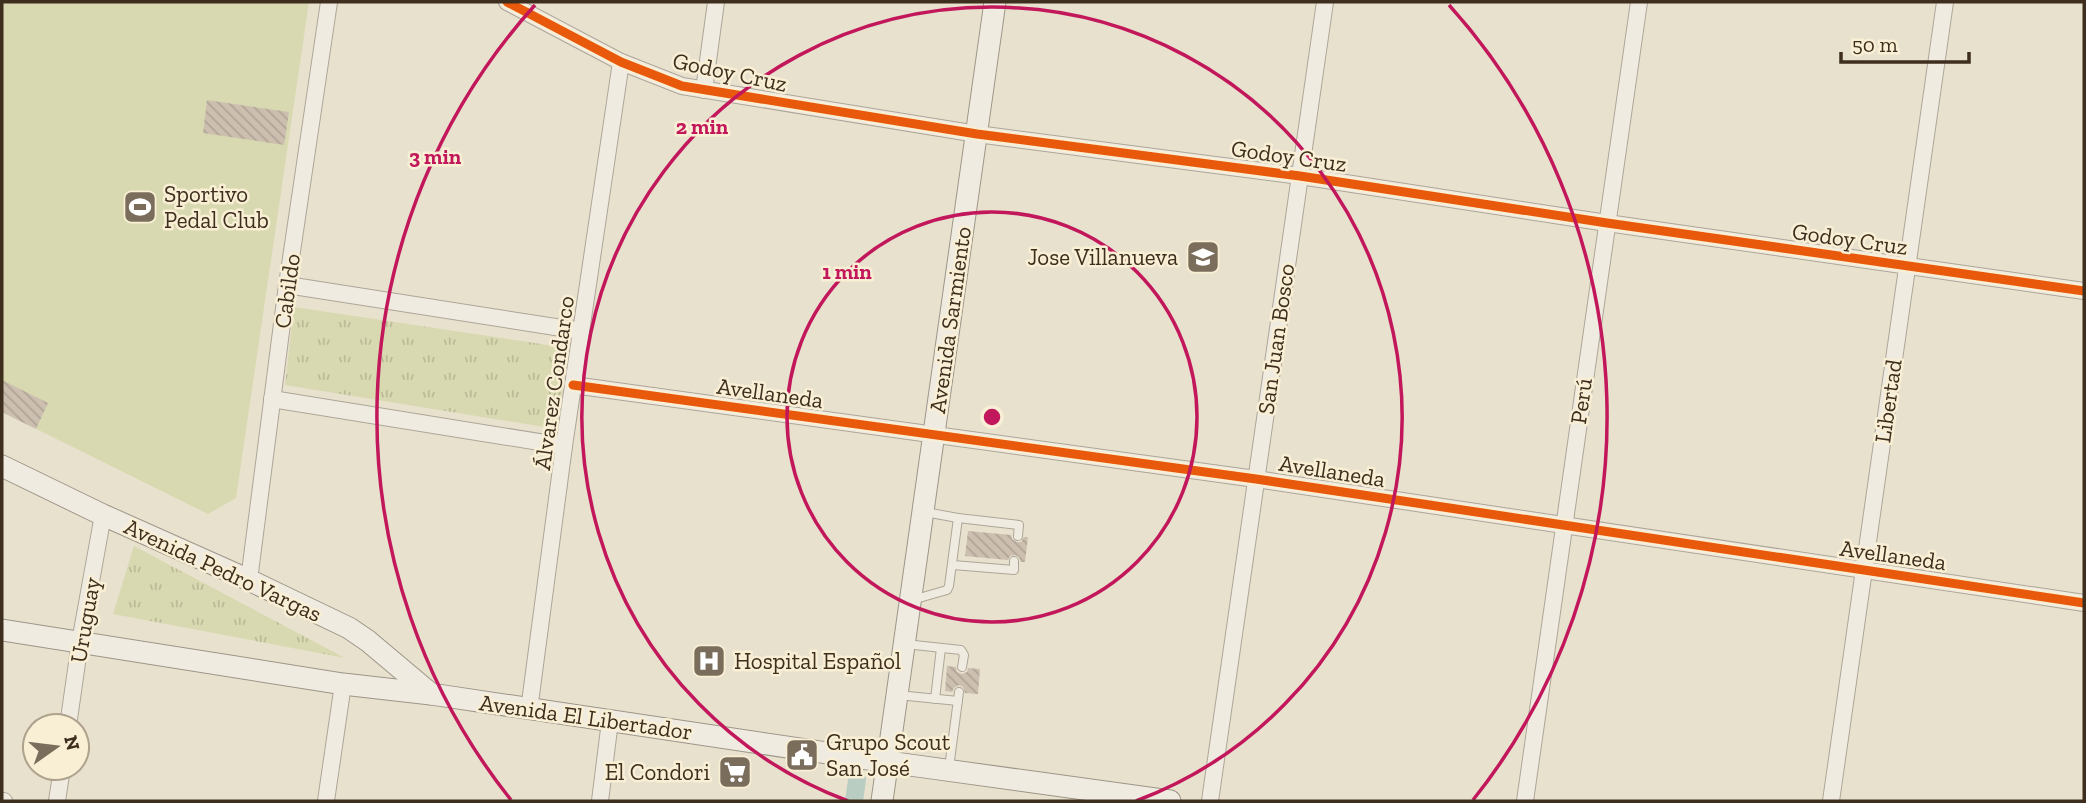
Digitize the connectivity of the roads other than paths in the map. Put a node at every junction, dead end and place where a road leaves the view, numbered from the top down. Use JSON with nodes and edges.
{"nodes":[{"id":1,"x":329,"y":2,"type":"edge"},
{"id":2,"x":507,"y":2,"type":"edge"},
{"id":3,"x":716,"y":2,"type":"edge"},
{"id":4,"x":995,"y":2,"type":"edge"},
{"id":5,"x":1325,"y":2,"type":"edge"},
{"id":6,"x":1639,"y":2,"type":"edge"},
{"id":7,"x":1945,"y":2,"type":"edge"},
{"id":8,"x":621,"y":62,"type":"junction"},
{"id":9,"x":704,"y":90,"type":"junction"},
{"id":10,"x":977,"y":134,"type":"junction"},
{"id":11,"x":1300,"y":176,"type":"junction"},
{"id":12,"x":1607,"y":223,"type":"junction"},
{"id":13,"x":1907,"y":267,"type":"junction"},
{"id":14,"x":287,"y":285,"type":"junction"},
{"id":15,"x":2084,"y":291,"type":"edge"},
{"id":16,"x":581,"y":331,"type":"junction"},
{"id":17,"x":573,"y":385,"type":"junction"},
{"id":18,"x":272,"y":399,"type":"junction"},
{"id":19,"x":934,"y":436,"type":"junction"},
{"id":20,"x":564,"y":446,"type":"junction"},
{"id":21,"x":2,"y":466,"type":"edge"},
{"id":22,"x":1256,"y":479,"type":"junction"},
{"id":23,"x":923,"y":512,"type":"junction"},
{"id":24,"x":103,"y":515,"type":"junction"},
{"id":25,"x":958,"y":519,"type":"junction"},
{"id":26,"x":982,"y":521,"type":"junction"},
{"id":27,"x":1563,"y":525,"type":"junction"},
{"id":28,"x":981,"y":532,"type":"dead end"},
{"id":29,"x":1018,"y":536,"type":"dead end"},
{"id":30,"x":978,"y":557,"type":"dead end"},
{"id":31,"x":1014,"y":561,"type":"dead end"},
{"id":32,"x":953,"y":565,"type":"junction"},
{"id":33,"x":977,"y":567,"type":"junction"},
{"id":34,"x":1863,"y":570,"type":"junction"},
{"id":35,"x":248,"y":580,"type":"junction"},
{"id":36,"x":912,"y":600,"type":"junction"},
{"id":37,"x":2084,"y":603,"type":"edge"},
{"id":38,"x":2,"y":630,"type":"edge"},
{"id":39,"x":80,"y":642,"type":"junction"},
{"id":40,"x":905,"y":643,"type":"junction"},
{"id":41,"x":941,"y":648,"type":"junction"},
{"id":42,"x":962,"y":667,"type":"dead end"},
{"id":43,"x":342,"y":684,"type":"junction"},
{"id":44,"x":431,"y":694,"type":"junction"},
{"id":45,"x":898,"y":695,"type":"junction"},
{"id":46,"x":935,"y":699,"type":"junction"},
{"id":47,"x":529,"y":710,"type":"junction"},
{"id":48,"x":70,"y":712,"type":"edge"},
{"id":49,"x":610,"y":721,"type":"junction"},
{"id":50,"x":888,"y":762,"type":"junction"},
{"id":51,"x":949,"y":771,"type":"junction"},
{"id":52,"x":60,"y":782,"type":"edge"},
{"id":53,"x":57,"y":801,"type":"edge"},
{"id":54,"x":326,"y":801,"type":"edge"},
{"id":55,"x":600,"y":801,"type":"edge"},
{"id":56,"x":882,"y":801,"type":"edge"},
{"id":57,"x":1170,"y":801,"type":"edge"},
{"id":58,"x":1210,"y":801,"type":"edge"},
{"id":59,"x":1525,"y":801,"type":"edge"},
{"id":60,"x":1831,"y":801,"type":"edge"}],
"edges":[{"from":1,"to":14,"type":"street","name":"Cabildo"},
{"from":2,"to":8,"type":"street","name":"Godoy Cruz"},
{"from":3,"to":9,"type":"street"},
{"from":4,"to":10,"type":"main road","name":"Avenida Sarmiento"},
{"from":5,"to":11,"type":"street","name":"San Juan Bosco"},
{"from":6,"to":12,"type":"street","name":"Perú"},
{"from":7,"to":13,"type":"street","name":"Libertad"},
{"from":8,"to":9,"type":"street","name":"Godoy Cruz"},
{"from":8,"to":16,"type":"street","name":"Álvarez Condarco"},
{"from":9,"to":10,"type":"street","name":"Godoy Cruz"},
{"from":10,"to":11,"type":"street","name":"Godoy Cruz"},
{"from":10,"to":19,"type":"main road","name":"Avenida Sarmiento"},
{"from":11,"to":12,"type":"street","name":"Godoy Cruz"},
{"from":11,"to":22,"type":"street","name":"San Juan Bosco"},
{"from":12,"to":13,"type":"street","name":"Godoy Cruz"},
{"from":12,"to":27,"type":"street","name":"Perú"},
{"from":13,"to":15,"type":"street","name":"Godoy Cruz"},
{"from":13,"to":34,"type":"street","name":"Libertad"},
{"from":14,"to":16,"type":"street"},
{"from":14,"to":18,"type":"street","name":"Cabildo"},
{"from":16,"to":17,"type":"street","name":"Álvarez Condarco"},
{"from":17,"to":19,"type":"street","name":"Avellaneda"},
{"from":17,"to":20,"type":"street","name":"Álvarez Condarco"},
{"from":18,"to":20,"type":"street"},
{"from":18,"to":35,"type":"street","name":"Cabildo"},
{"from":19,"to":22,"type":"street","name":"Avellaneda"},
{"from":19,"to":23,"type":"main road","name":"Avenida Sarmiento"},
{"from":20,"to":47,"type":"street","name":"Álvarez Condarco"},
{"from":21,"to":24,"type":"main road","name":"Avenida Pedro Vargas"},
{"from":22,"to":27,"type":"street","name":"Avellaneda"},
{"from":22,"to":58,"type":"street","name":"San Juan Bosco"},
{"from":23,"to":25,"type":"lane"},
{"from":23,"to":36,"type":"main road","name":"Avenida Sarmiento"},
{"from":24,"to":35,"type":"main road","name":"Avenida Pedro Vargas"},
{"from":24,"to":39,"type":"street","name":"Uruguay"},
{"from":25,"to":26,"type":"lane"},
{"from":25,"to":32,"type":"lane"},
{"from":26,"to":28,"type":"lane"},
{"from":26,"to":29,"type":"lane"},
{"from":27,"to":34,"type":"street","name":"Avellaneda"},
{"from":27,"to":59,"type":"street","name":"Perú"},
{"from":30,"to":33,"type":"lane"},
{"from":31,"to":33,"type":"lane"},
{"from":32,"to":33,"type":"lane"},
{"from":32,"to":36,"type":"lane"},
{"from":34,"to":37,"type":"street","name":"Avellaneda"},
{"from":34,"to":60,"type":"street","name":"Libertad"},
{"from":35,"to":44,"type":"main road","name":"Avenida Pedro Vargas"},
{"from":36,"to":40,"type":"main road","name":"Avenida Sarmiento"},
{"from":38,"to":39,"type":"main road","name":"Avenida El Libertador"},
{"from":39,"to":43,"type":"main road","name":"Avenida El Libertador"},
{"from":39,"to":48,"type":"street","name":"Uruguay"},
{"from":40,"to":41,"type":"lane"},
{"from":40,"to":45,"type":"main road","name":"Avenida Sarmiento"},
{"from":41,"to":42,"type":"lane"},
{"from":41,"to":46,"type":"lane"},
{"from":43,"to":44,"type":"main road","name":"Avenida El Libertador"},
{"from":43,"to":54,"type":"street"},
{"from":44,"to":47,"type":"main road","name":"Avenida El Libertador"},
{"from":45,"to":46,"type":"lane"},
{"from":45,"to":50,"type":"main road","name":"Avenida Sarmiento"},
{"from":46,"to":51,"type":"lane"},
{"from":47,"to":49,"type":"main road","name":"Avenida El Libertador"},
{"from":49,"to":50,"type":"main road","name":"Avenida El Libertador"},
{"from":49,"to":55,"type":"street"},
{"from":50,"to":51,"type":"main road","name":"Avenida El Libertador"},
{"from":50,"to":56,"type":"main road","name":"Avenida Sarmiento"},
{"from":51,"to":57,"type":"main road","name":"Avenida El Libertador"},
{"from":52,"to":53,"type":"street"}]}
